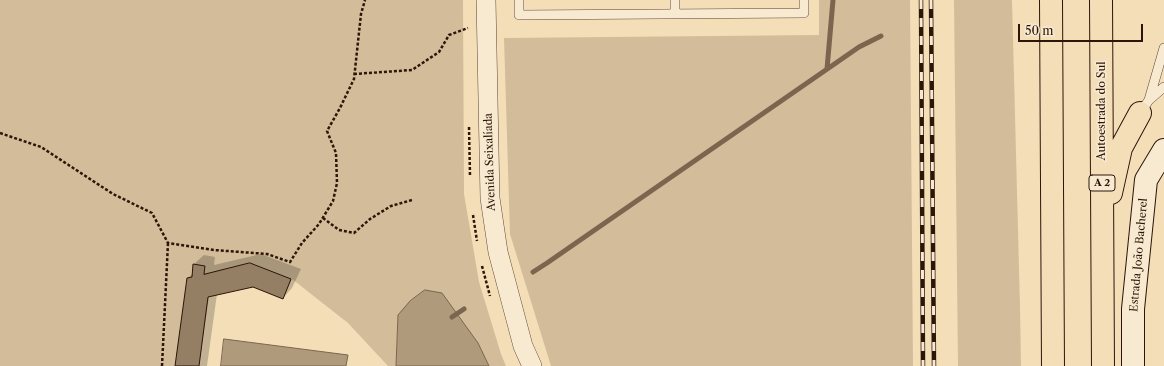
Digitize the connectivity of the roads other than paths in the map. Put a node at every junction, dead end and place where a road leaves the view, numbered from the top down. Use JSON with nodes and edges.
{"nodes":[{"id":1,"x":486,"y":0,"type":"edge"},
{"id":2,"x":519,"y":0,"type":"edge"},
{"id":3,"x":675,"y":0,"type":"edge"},
{"id":4,"x":804,"y":0,"type":"edge"},
{"id":5,"x":1051,"y":0,"type":"edge"},
{"id":6,"x":1101,"y":0,"type":"edge"},
{"id":7,"x":675,"y":14,"type":"junction"},
{"id":8,"x":1164,"y":48,"type":"edge"},
{"id":9,"x":1164,"y":87,"type":"edge"},
{"id":10,"x":1145,"y":107,"type":"junction"},
{"id":11,"x":1164,"y":150,"type":"edge"},
{"id":12,"x":1102,"y":266,"type":"junction"},
{"id":13,"x":532,"y":366,"type":"edge"},
{"id":14,"x":1053,"y":366,"type":"edge"},
{"id":15,"x":1103,"y":366,"type":"edge"},
{"id":16,"x":1133,"y":366,"type":"edge"}],
"edges":[{"from":1,"to":13,"type":"street","name":"Avenida Seixalíada"},
{"from":2,"to":7,"type":"lane"},
{"from":3,"to":7,"type":"lane"},
{"from":4,"to":7,"type":"lane"},
{"from":5,"to":14,"type":"highway"},
{"from":6,"to":12,"type":"highway","name":"Autoestrada do Sul","number":"A 2"},
{"from":8,"to":10,"type":"lane"},
{"from":9,"to":10,"type":"lane"},
{"from":10,"to":12,"type":"highway"},
{"from":11,"to":16,"type":"street","name":"Estrada João Bacherel"},
{"from":12,"to":15,"type":"highway","name":"Autoestrada do Sul","number":"A 2"}]}
